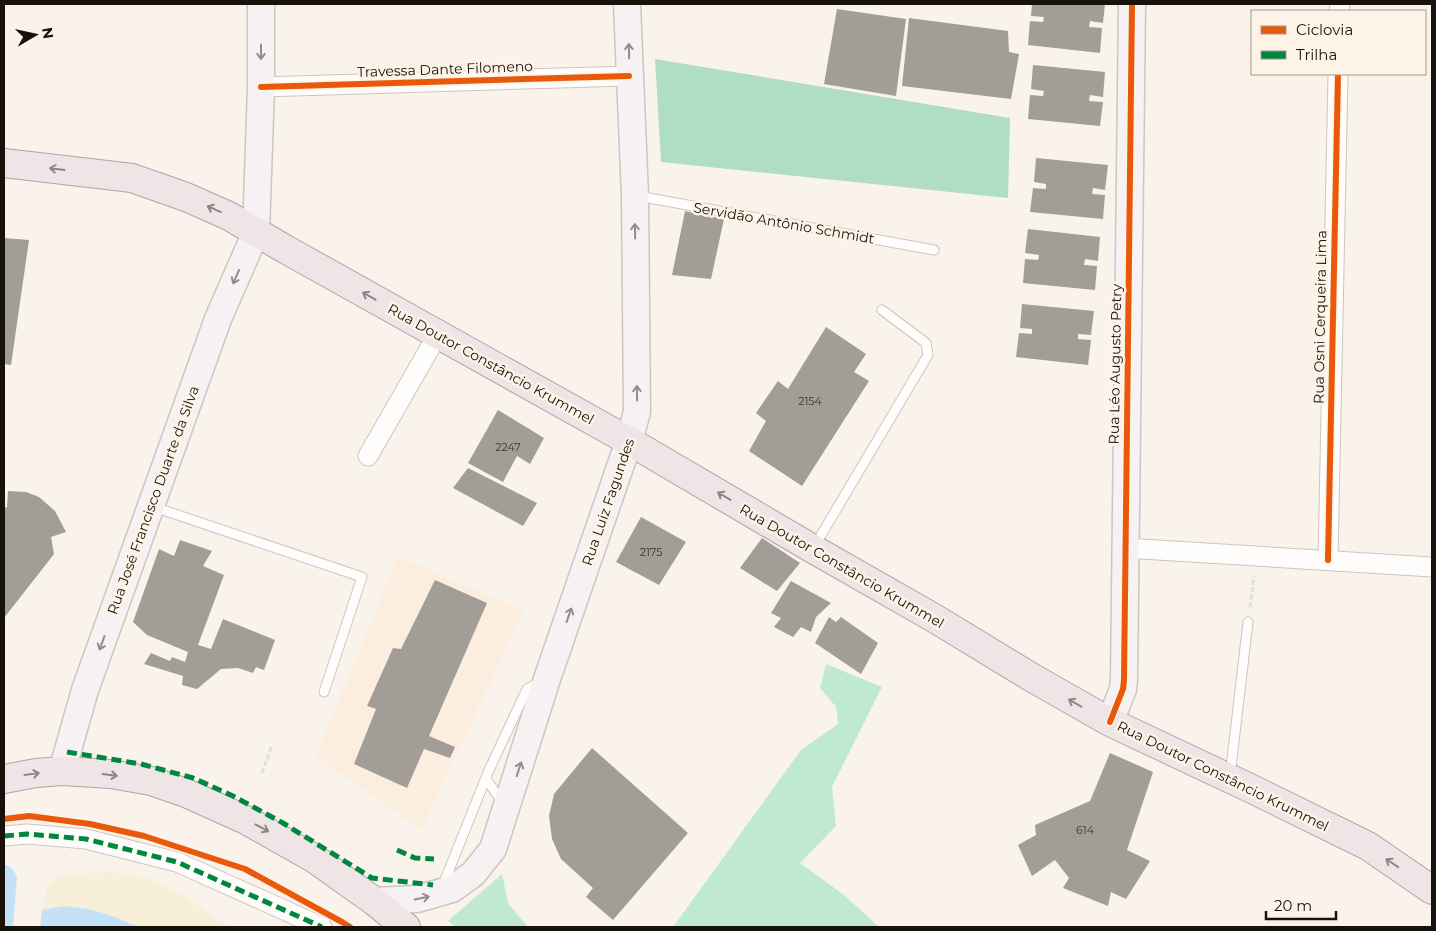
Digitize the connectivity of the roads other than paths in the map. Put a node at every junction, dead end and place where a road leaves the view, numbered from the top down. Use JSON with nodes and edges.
{"nodes":[{"id":1,"x":261,"y":4,"type":"edge"},
{"id":2,"x":627,"y":4,"type":"edge"},
{"id":3,"x":1132,"y":4,"type":"edge"},
{"id":4,"x":1338,"y":75,"type":"edge"},
{"id":5,"x":629,"y":76,"type":"junction"},
{"id":6,"x":261,"y":87,"type":"junction"},
{"id":7,"x":4,"y":163,"type":"edge"},
{"id":8,"x":635,"y":196,"type":"junction"},
{"id":9,"x":256,"y":232,"type":"junction"},
{"id":10,"x":934,"y":250,"type":"dead end"},
{"id":11,"x":882,"y":310,"type":"dead end"},
{"id":12,"x":438,"y":334,"type":"junction"},
{"id":13,"x":630,"y":441,"type":"junction"},
{"id":14,"x":368,"y":456,"type":"dead end"},
{"id":15,"x":151,"y":506,"type":"junction"},
{"id":16,"x":1125,"y":548,"type":"junction"},
{"id":17,"x":813,"y":549,"type":"junction"},
{"id":18,"x":1328,"y":560,"type":"junction"},
{"id":19,"x":1432,"y":567,"type":"edge"},
{"id":20,"x":1248,"y":622,"type":"road end"},
{"id":21,"x":547,"y":678,"type":"junction"},
{"id":22,"x":324,"y":692,"type":"dead end"},
{"id":23,"x":1110,"y":722,"type":"junction"},
{"id":24,"x":62,"y":771,"type":"junction"},
{"id":25,"x":4,"y":779,"type":"edge"},
{"id":26,"x":486,"y":779,"type":"junction"},
{"id":27,"x":1230,"y":779,"type":"junction"},
{"id":28,"x":506,"y":807,"type":"junction"},
{"id":29,"x":4,"y":836,"type":"edge"},
{"id":30,"x":445,"y":880,"type":"dead end"},
{"id":31,"x":1432,"y":890,"type":"edge"},
{"id":32,"x":374,"y":901,"type":"junction"},
{"id":33,"x":322,"y":927,"type":"edge"},
{"id":34,"x":406,"y":927,"type":"edge"}],
"edges":[{"from":1,"to":6,"type":"main road","one_way":true},
{"from":5,"to":2,"type":"main road","name":"Rua Luiz Fagundes","one_way":true},
{"from":3,"to":16,"type":"main road","name":"Rua Léo Augusto Petry"},
{"from":4,"to":18,"type":"street","name":"Rua Osni Cerqueira Lima"},
{"from":5,"to":6,"type":"street","name":"Travessa Dante Filomeno"},
{"from":5,"to":8,"type":"main road","name":"Rua Luiz Fagundes"},
{"from":6,"to":9,"type":"main road"},
{"from":9,"to":7,"type":"main road","name":"Rua Doutor Constâncio Krummel","one_way":true},
{"from":8,"to":10,"type":"lane","name":"Servidão Antônio Schmidt"},
{"from":13,"to":8,"type":"main road","name":"Rua Luiz Fagundes","one_way":true},
{"from":12,"to":9,"type":"main road","name":"Rua Doutor Constâncio Krummel","one_way":true},
{"from":9,"to":15,"type":"main road","name":"Rua José Francisco Duarte da Silva","one_way":true},
{"from":11,"to":17,"type":"lane"},
{"from":12,"to":13,"type":"main road","name":"Rua Doutor Constâncio Krummel"},
{"from":12,"to":14,"type":"street"},
{"from":17,"to":13,"type":"main road","name":"Rua Doutor Constâncio Krummel","one_way":true},
{"from":21,"to":13,"type":"main road","name":"Rua Luiz Fagundes","one_way":true},
{"from":15,"to":22,"type":"lane"},
{"from":15,"to":24,"type":"main road","name":"Rua José Francisco Duarte da Silva","one_way":true},
{"from":16,"to":18,"type":"street"},
{"from":16,"to":23,"type":"main road","name":"Rua Léo Augusto Petry"},
{"from":23,"to":17,"type":"main road","name":"Rua Doutor Constâncio Krummel","one_way":true},
{"from":18,"to":19,"type":"street"},
{"from":20,"to":27,"type":"lane"},
{"from":21,"to":26,"type":"lane"},
{"from":28,"to":21,"type":"main road","name":"Rua Luiz Fagundes","one_way":true},
{"from":23,"to":27,"type":"main road","name":"Rua Doutor Constâncio Krummel"},
{"from":25,"to":24,"type":"main road","one_way":true},
{"from":24,"to":32,"type":"main road","one_way":true},
{"from":26,"to":28,"type":"lane"},
{"from":26,"to":30,"type":"lane"},
{"from":31,"to":27,"type":"main road","name":"Rua Doutor Constâncio Krummel","one_way":true},
{"from":32,"to":28,"type":"main road","name":"Rua Luiz Fagundes","one_way":true},
{"from":29,"to":33,"type":"street"},
{"from":32,"to":34,"type":"main road"}]}
